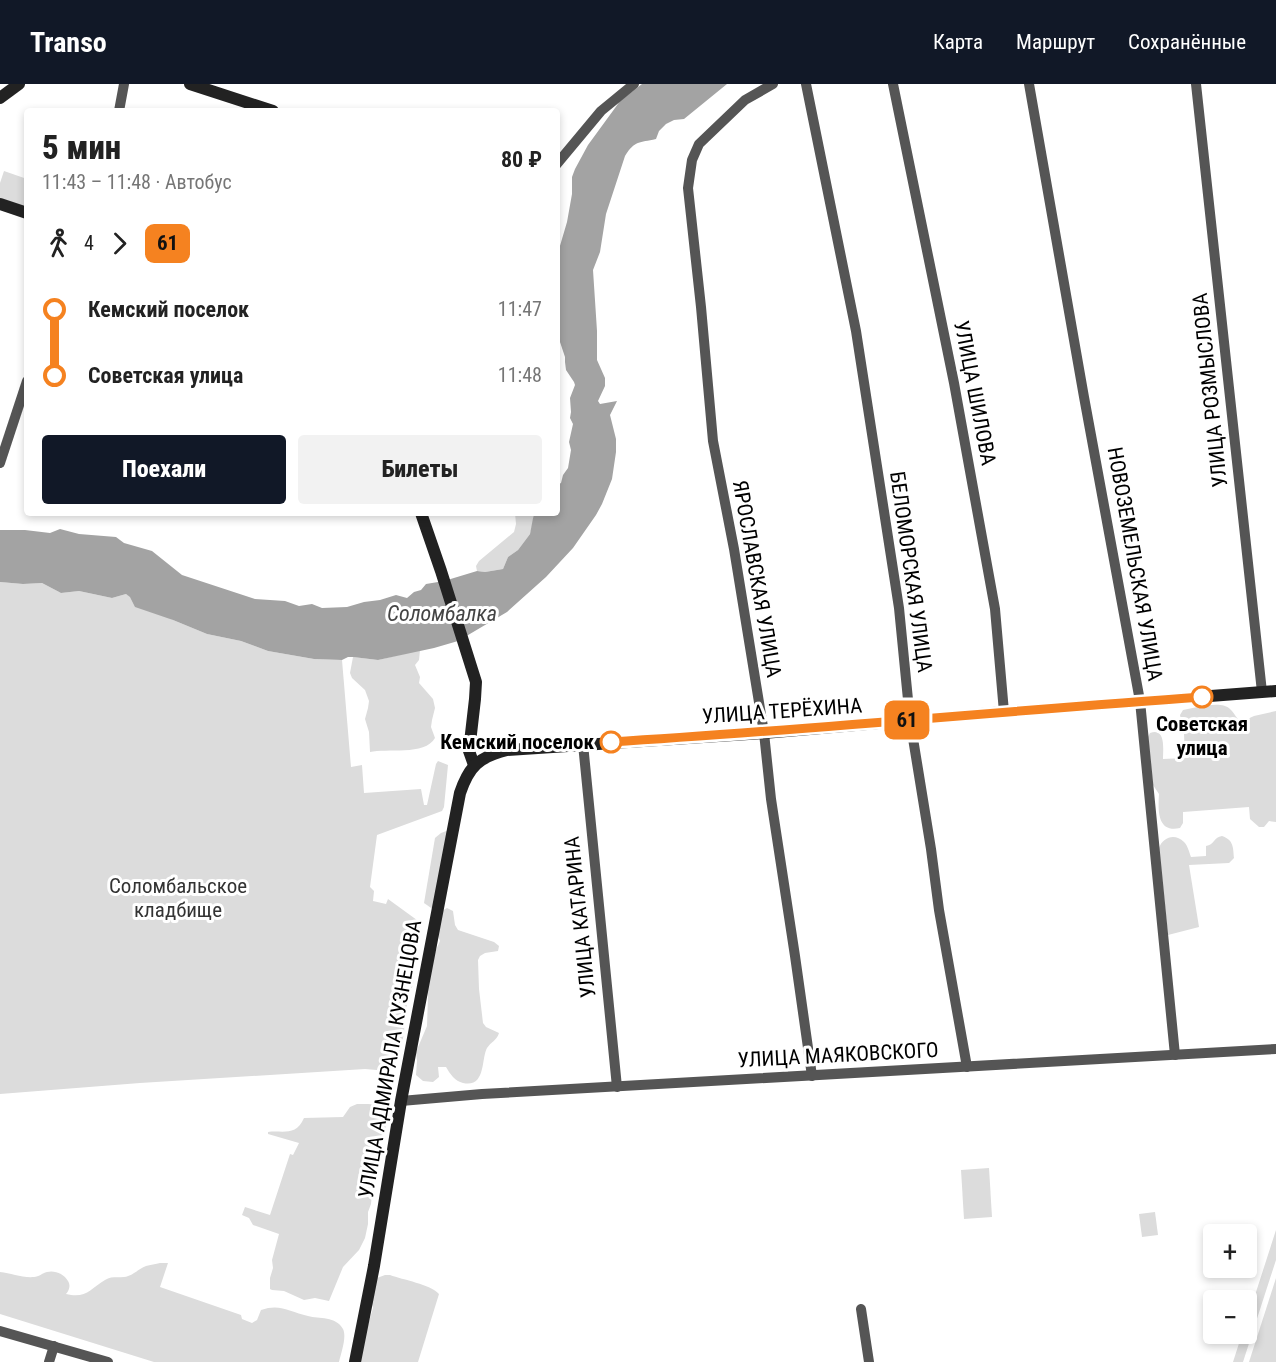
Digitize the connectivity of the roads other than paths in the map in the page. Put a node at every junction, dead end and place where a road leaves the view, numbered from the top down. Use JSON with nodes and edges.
{"nodes":[{"id":1,"x":19,"y":84,"type":"edge"},
{"id":2,"x":124,"y":84,"type":"edge"},
{"id":3,"x":190,"y":84,"type":"edge"},
{"id":4,"x":634,"y":84,"type":"edge"},
{"id":5,"x":773,"y":84,"type":"edge"},
{"id":6,"x":806,"y":84,"type":"edge"},
{"id":7,"x":892,"y":84,"type":"edge"},
{"id":8,"x":1029,"y":84,"type":"edge"},
{"id":9,"x":1196,"y":84,"type":"edge"},
{"id":10,"x":0,"y":98,"type":"edge"},
{"id":11,"x":120,"y":108,"type":"edge"},
{"id":12,"x":264,"y":108,"type":"edge"},
{"id":13,"x":560,"y":160,"type":"edge"},
{"id":14,"x":0,"y":204,"type":"edge"},
{"id":15,"x":24,"y":212,"type":"edge"},
{"id":16,"x":24,"y":390,"type":"edge"},
{"id":17,"x":0,"y":463,"type":"edge"},
{"id":18,"x":422,"y":516,"type":"edge"},
{"id":19,"x":1276,"y":691,"type":"edge"},
{"id":20,"x":1262,"y":692,"type":"junction"},
{"id":21,"x":1140,"y":701,"type":"junction"},
{"id":22,"x":1004,"y":712,"type":"junction"},
{"id":23,"x":910,"y":720,"type":"junction"},
{"id":24,"x":764,"y":733,"type":"junction"},
{"id":25,"x":583,"y":744,"type":"junction"},
{"id":26,"x":474,"y":765,"type":"junction"},
{"id":27,"x":1276,"y":1049,"type":"edge"},
{"id":28,"x":1174,"y":1055,"type":"junction"},
{"id":29,"x":967,"y":1067,"type":"junction"},
{"id":30,"x":812,"y":1076,"type":"junction"},
{"id":31,"x":616,"y":1087,"type":"junction"},
{"id":32,"x":401,"y":1101,"type":"junction"},
{"id":33,"x":861,"y":1309,"type":"dead end"},
{"id":34,"x":0,"y":1331,"type":"edge"},
{"id":35,"x":54,"y":1346,"type":"junction"},
{"id":36,"x":50,"y":1362,"type":"edge"},
{"id":37,"x":108,"y":1362,"type":"edge"},
{"id":38,"x":355,"y":1362,"type":"edge"},
{"id":39,"x":869,"y":1362,"type":"edge"}],
"edges":[{"from":1,"to":10,"type":"main road"},
{"from":2,"to":11,"type":"street"},
{"from":3,"to":12,"type":"main road"},
{"from":4,"to":13,"type":"street"},
{"from":5,"to":24,"type":"street","name":"ЯРОСЛАВСКАЯ УЛИЦА"},
{"from":6,"to":23,"type":"street","name":"БЕЛОМОРСКАЯ УЛИЦА"},
{"from":7,"to":22,"type":"street","name":"УЛИЦА ШИЛОВА"},
{"from":8,"to":21,"type":"street","name":"НОВОЗЕМЕЛЬСКАЯ УЛИЦА"},
{"from":9,"to":20,"type":"street","name":"УЛИЦА РОЗМЫСЛОВА"},
{"from":14,"to":15,"type":"main road"},
{"from":16,"to":17,"type":"street"},
{"from":18,"to":26,"type":"main road"},
{"from":19,"to":20,"type":"main road","name":"УЛИЦА ТЕРЁХИНА"},
{"from":20,"to":21,"type":"main road","name":"УЛИЦА ТЕРЁХИНА"},
{"from":21,"to":22,"type":"main road","name":"УЛИЦА ТЕРЁХИНА"},
{"from":21,"to":28,"type":"street","name":"НОВОЗЕМЕЛЬСКАЯ УЛИЦА"},
{"from":22,"to":23,"type":"main road","name":"УЛИЦА ТЕРЁХИНА"},
{"from":23,"to":24,"type":"main road","name":"УЛИЦА ТЕРЁХИНА"},
{"from":23,"to":29,"type":"street","name":"БЕЛОМОРСКАЯ УЛИЦА"},
{"from":24,"to":25,"type":"main road","name":"УЛИЦА ТЕРЁХИНА"},
{"from":24,"to":30,"type":"street","name":"ЯРОСЛАВСКАЯ УЛИЦА"},
{"from":25,"to":26,"type":"main road","name":"УЛИЦА ТЕРЁХИНА"},
{"from":25,"to":31,"type":"street","name":"УЛИЦА КАТАРИНА"},
{"from":26,"to":32,"type":"main road","name":"УЛИЦА АДМИРАЛА КУЗНЕЦОВА"},
{"from":27,"to":28,"type":"street","name":"УЛИЦА МАЯКОВСКОГО"},
{"from":28,"to":29,"type":"street","name":"УЛИЦА МАЯКОВСКОГО"},
{"from":29,"to":30,"type":"street","name":"УЛИЦА МАЯКОВСКОГО"},
{"from":30,"to":31,"type":"street","name":"УЛИЦА МАЯКОВСКОГО"},
{"from":31,"to":32,"type":"street","name":"УЛИЦА МАЯКОВСКОГО"},
{"from":32,"to":38,"type":"main road","name":"УЛИЦА АДМИРАЛА КУЗНЕЦОВА"},
{"from":33,"to":39,"type":"street"},
{"from":34,"to":35,"type":"street"},
{"from":35,"to":36,"type":"street"},
{"from":35,"to":37,"type":"street"}]}
